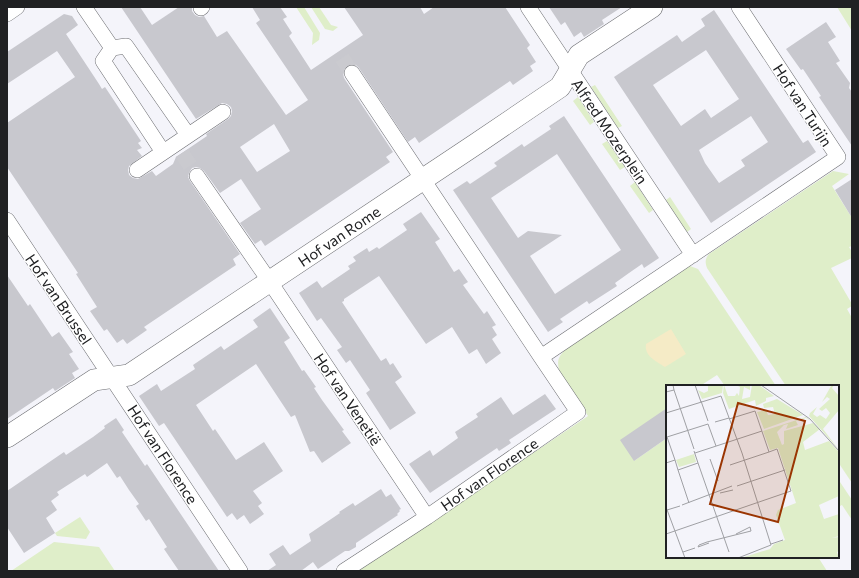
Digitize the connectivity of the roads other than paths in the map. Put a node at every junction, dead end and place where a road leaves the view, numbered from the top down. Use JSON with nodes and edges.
{"nodes":[{"id":1,"x":17,"y":7,"type":"edge"},
{"id":2,"x":84,"y":7,"type":"edge"},
{"id":3,"x":528,"y":7,"type":"edge"},
{"id":4,"x":652,"y":7,"type":"edge"},
{"id":5,"x":739,"y":7,"type":"edge"},
{"id":6,"x":7,"y":14,"type":"edge"},
{"id":7,"x":112,"y":48,"type":"junction"},
{"id":8,"x":569,"y":71,"type":"junction"},
{"id":9,"x":352,"y":73,"type":"tunnel mouth"},
{"id":10,"x":223,"y":112,"type":"dead end"},
{"id":11,"x":177,"y":146,"type":"junction"},
{"id":12,"x":137,"y":170,"type":"dead end"},
{"id":13,"x":197,"y":176,"type":"tunnel mouth"},
{"id":14,"x":423,"y":180,"type":"junction"},
{"id":15,"x":7,"y":220,"type":"edge"},
{"id":16,"x":693,"y":255,"type":"junction"},
{"id":17,"x":270,"y":282,"type":"junction"},
{"id":18,"x":541,"y":357,"type":"junction"},
{"id":19,"x":112,"y":378,"type":"junction"},
{"id":20,"x":7,"y":437,"type":"edge"},
{"id":21,"x":427,"y":517,"type":"junction"},
{"id":22,"x":240,"y":571,"type":"edge"},
{"id":23,"x":344,"y":571,"type":"edge"}],
"edges":[{"from":1,"to":6,"type":"street"},
{"from":2,"to":7,"type":"street"},
{"from":3,"to":8,"type":"street","name":"Alfred Mozerplein"},
{"from":4,"to":8,"type":"street","name":"Hof van Rome"},
{"from":5,"to":16,"type":"street","name":"Hof van Turijn"},
{"from":7,"to":11,"type":"street"},
{"from":7,"to":11,"type":"street"},
{"from":8,"to":14,"type":"street","name":"Hof van Rome"},
{"from":8,"to":16,"type":"street","name":"Alfred Mozerplein"},
{"from":9,"to":14,"type":"street","name":"Hof van Florence"},
{"from":10,"to":11,"type":"street"},
{"from":11,"to":12,"type":"street"},
{"from":13,"to":17,"type":"street","name":"Hof van Venetië"},
{"from":14,"to":17,"type":"street","name":"Hof van Rome"},
{"from":14,"to":18,"type":"street","name":"Hof van Florence"},
{"from":15,"to":19,"type":"street","name":"Hof van Brussel"},
{"from":16,"to":18,"type":"street"},
{"from":17,"to":19,"type":"street","name":"Hof van Rome"},
{"from":17,"to":21,"type":"street","name":"Hof van Venetië"},
{"from":18,"to":21,"type":"street","name":"Hof van Florence"},
{"from":19,"to":20,"type":"street","name":"Hof van Rome"},
{"from":19,"to":22,"type":"street","name":"Hof van Florence"},
{"from":21,"to":23,"type":"street","name":"Hof van Florence"}]}
